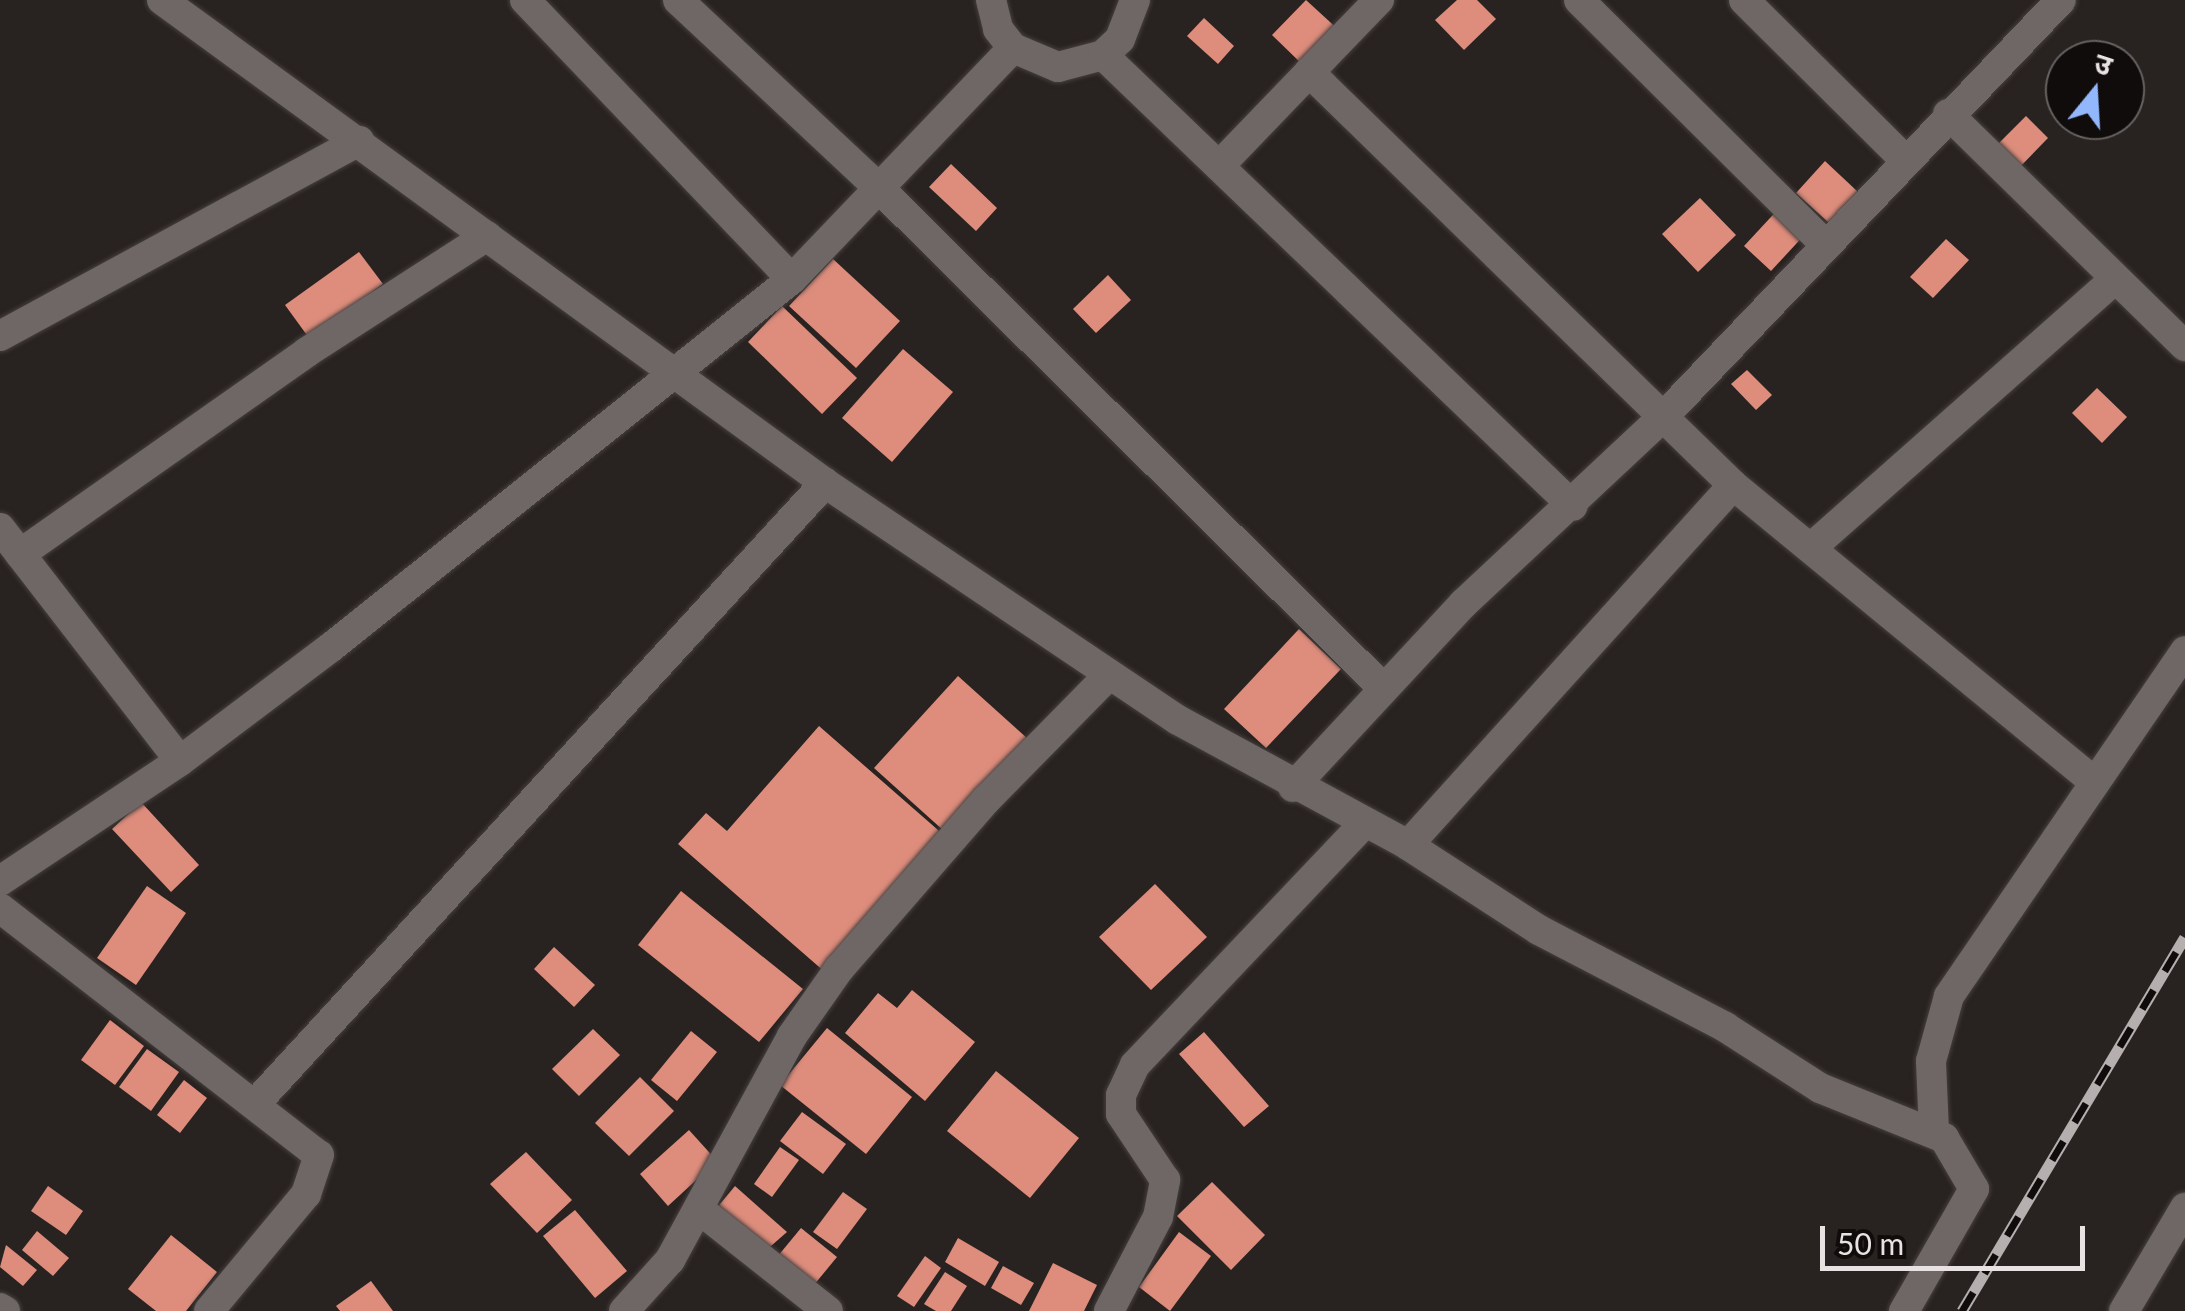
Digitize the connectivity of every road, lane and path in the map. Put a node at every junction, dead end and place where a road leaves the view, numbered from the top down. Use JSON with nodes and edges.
{"nodes":[{"id":1,"x":162,"y":0,"type":"edge"},
{"id":2,"x":526,"y":0,"type":"edge"},
{"id":3,"x":678,"y":0,"type":"edge"},
{"id":4,"x":990,"y":0,"type":"edge"},
{"id":5,"x":1134,"y":0,"type":"edge"},
{"id":6,"x":1379,"y":0,"type":"edge"},
{"id":7,"x":1579,"y":0,"type":"edge"},
{"id":8,"x":1744,"y":0,"type":"edge"},
{"id":9,"x":2061,"y":0,"type":"edge"},
{"id":10,"x":1013,"y":48,"type":"junction"},
{"id":11,"x":1103,"y":55,"type":"junction"},
{"id":12,"x":1309,"y":72,"type":"junction"},
{"id":13,"x":1948,"y":114,"type":"junction"},
{"id":14,"x":360,"y":141,"type":"junction"},
{"id":15,"x":1904,"y":159,"type":"junction"},
{"id":16,"x":1219,"y":166,"type":"junction"},
{"id":17,"x":881,"y":190,"type":"junction"},
{"id":18,"x":487,"y":236,"type":"junction"},
{"id":19,"x":1826,"y":245,"type":"junction"},
{"id":20,"x":792,"y":279,"type":"junction"},
{"id":21,"x":2115,"y":279,"type":"junction"},
{"id":22,"x":0,"y":336,"type":"edge"},
{"id":23,"x":2185,"y":346,"type":"edge"},
{"id":24,"x":676,"y":372,"type":"junction"},
{"id":25,"x":1666,"y":414,"type":"junction"},
{"id":26,"x":825,"y":483,"type":"junction"},
{"id":27,"x":1734,"y":486,"type":"junction"},
{"id":28,"x":1572,"y":506,"type":"junction"},
{"id":29,"x":0,"y":528,"type":"edge"},
{"id":30,"x":1812,"y":547,"type":"junction"},
{"id":31,"x":20,"y":554,"type":"junction"},
{"id":32,"x":2185,"y":651,"type":"edge"},
{"id":33,"x":1109,"y":675,"type":"junction"},
{"id":34,"x":1383,"y":688,"type":"junction"},
{"id":35,"x":180,"y":761,"type":"junction"},
{"id":36,"x":2092,"y":781,"type":"junction"},
{"id":37,"x":1293,"y":787,"type":"junction"},
{"id":38,"x":1364,"y":824,"type":"junction"},
{"id":39,"x":1408,"y":846,"type":"junction"},
{"id":40,"x":0,"y":881,"type":"edge"},
{"id":41,"x":0,"y":908,"type":"edge"},
{"id":42,"x":256,"y":1104,"type":"junction"},
{"id":43,"x":1934,"y":1131,"type":"junction"},
{"id":44,"x":2185,"y":1208,"type":"edge"},
{"id":45,"x":700,"y":1210,"type":"junction"},
{"id":46,"x":209,"y":1311,"type":"edge"},
{"id":47,"x":624,"y":1311,"type":"edge"},
{"id":48,"x":828,"y":1311,"type":"edge"},
{"id":49,"x":1109,"y":1311,"type":"edge"},
{"id":50,"x":1904,"y":1311,"type":"edge"},
{"id":51,"x":2124,"y":1311,"type":"edge"}],
"edges":[{"from":1,"to":14,"type":"street"},
{"from":2,"to":20,"type":"street"},
{"from":3,"to":17,"type":"street"},
{"from":4,"to":10,"type":"street"},
{"from":5,"to":11,"type":"street"},
{"from":6,"to":12,"type":"street"},
{"from":7,"to":19,"type":"street"},
{"from":8,"to":15,"type":"street"},
{"from":9,"to":13,"type":"street"},
{"from":10,"to":11,"type":"street"},
{"from":10,"to":17,"type":"street"},
{"from":11,"to":16,"type":"street"},
{"from":12,"to":16,"type":"street"},
{"from":12,"to":25,"type":"street"},
{"from":13,"to":15,"type":"street"},
{"from":13,"to":21,"type":"street"},
{"from":14,"to":18,"type":"street"},
{"from":14,"to":22,"type":"street"},
{"from":15,"to":19,"type":"street"},
{"from":16,"to":28,"type":"street"},
{"from":17,"to":20,"type":"street"},
{"from":17,"to":34,"type":"street"},
{"from":18,"to":24,"type":"street"},
{"from":18,"to":31,"type":"street"},
{"from":19,"to":25,"type":"street"},
{"from":20,"to":24,"type":"street"},
{"from":21,"to":23,"type":"street"},
{"from":21,"to":30,"type":"street"},
{"from":24,"to":26,"type":"street"},
{"from":24,"to":35,"type":"street"},
{"from":25,"to":27,"type":"street"},
{"from":25,"to":28,"type":"street"},
{"from":26,"to":33,"type":"street"},
{"from":26,"to":42,"type":"street"},
{"from":27,"to":30,"type":"street"},
{"from":27,"to":39,"type":"street"},
{"from":28,"to":34,"type":"street"},
{"from":29,"to":31,"type":"street"},
{"from":30,"to":36,"type":"street"},
{"from":31,"to":35,"type":"street"},
{"from":32,"to":36,"type":"street"},
{"from":33,"to":37,"type":"street"},
{"from":33,"to":45,"type":"street"},
{"from":34,"to":37,"type":"street"},
{"from":35,"to":40,"type":"street"},
{"from":36,"to":43,"type":"street"},
{"from":37,"to":38,"type":"street"},
{"from":38,"to":39,"type":"street"},
{"from":38,"to":49,"type":"street"},
{"from":39,"to":43,"type":"street"},
{"from":41,"to":42,"type":"street"},
{"from":42,"to":46,"type":"street"},
{"from":43,"to":50,"type":"street"},
{"from":44,"to":51,"type":"street"},
{"from":45,"to":47,"type":"street"},
{"from":45,"to":48,"type":"street"}]}
